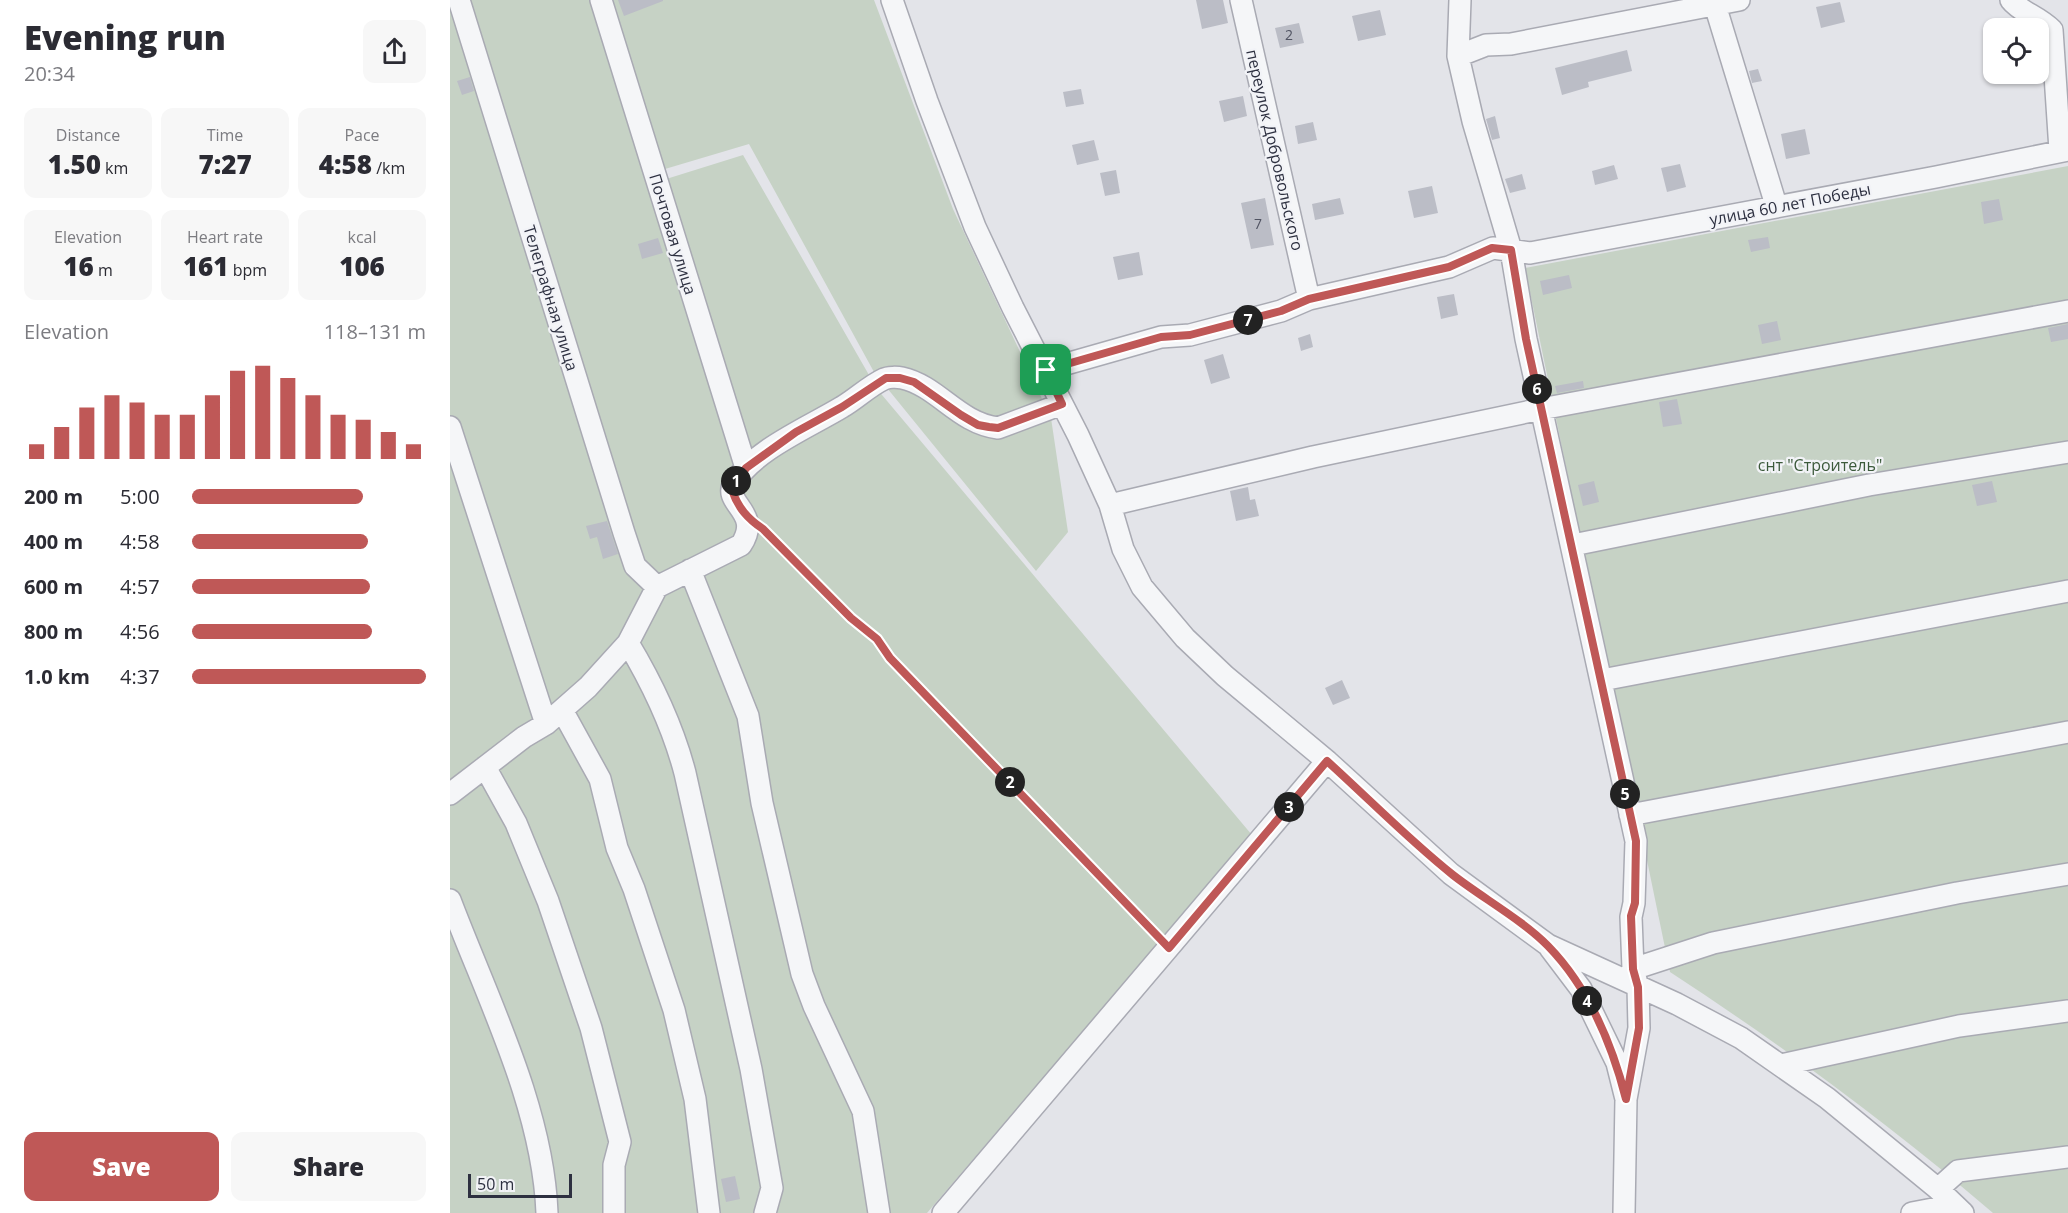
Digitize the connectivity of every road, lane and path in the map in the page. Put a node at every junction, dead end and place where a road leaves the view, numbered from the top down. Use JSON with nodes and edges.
{"nodes":[{"id":1,"x":459,"y":0,"type":"edge"},
{"id":2,"x":601,"y":0,"type":"edge"},
{"id":3,"x":892,"y":0,"type":"edge"},
{"id":4,"x":1241,"y":0,"type":"edge"},
{"id":5,"x":1256,"y":0,"type":"edge"},
{"id":6,"x":1460,"y":0,"type":"edge"},
{"id":7,"x":1739,"y":0,"type":"edge"},
{"id":8,"x":2011,"y":0,"type":"edge"},
{"id":9,"x":1715,"y":5,"type":"junction"},
{"id":10,"x":1247,"y":24,"type":"junction"},
{"id":11,"x":1458,"y":56,"type":"junction"},
{"id":12,"x":2064,"y":150,"type":"edge"},
{"id":13,"x":1776,"y":205,"type":"junction"},
{"id":14,"x":1511,"y":250,"type":"junction"},
{"id":15,"x":1309,"y":299,"type":"junction"},
{"id":16,"x":2068,"y":311,"type":"edge"},
{"id":17,"x":1046,"y":370,"type":"junction"},
{"id":18,"x":1062,"y":404,"type":"junction"},
{"id":19,"x":1541,"y":409,"type":"junction"},
{"id":20,"x":450,"y":427,"type":"edge"},
{"id":21,"x":2068,"y":452,"type":"edge"},
{"id":22,"x":746,"y":468,"type":"junction"},
{"id":23,"x":1110,"y":505,"type":"junction"},
{"id":24,"x":748,"y":519,"type":"junction"},
{"id":25,"x":1573,"y":545,"type":"junction"},
{"id":26,"x":690,"y":570,"type":"junction"},
{"id":27,"x":657,"y":588,"type":"junction"},
{"id":28,"x":2068,"y":591,"type":"edge"},
{"id":29,"x":627,"y":643,"type":"junction"},
{"id":30,"x":1602,"y":680,"type":"junction"},
{"id":31,"x":554,"y":717,"type":"junction"},
{"id":32,"x":2068,"y":732,"type":"edge"},
{"id":33,"x":1327,"y":761,"type":"junction"},
{"id":34,"x":485,"y":767,"type":"junction"},
{"id":35,"x":450,"y":794,"type":"edge"},
{"id":36,"x":1630,"y":815,"type":"junction"},
{"id":37,"x":2068,"y":874,"type":"edge"},
{"id":38,"x":450,"y":900,"type":"edge"},
{"id":39,"x":1548,"y":945,"type":"junction"},
{"id":40,"x":1169,"y":948,"type":"junction"},
{"id":41,"x":1635,"y":978,"type":"junction"},
{"id":42,"x":2068,"y":1011,"type":"edge"},
{"id":43,"x":1781,"y":1065,"type":"junction"},
{"id":44,"x":1626,"y":1099,"type":"junction"},
{"id":45,"x":2068,"y":1157,"type":"edge"},
{"id":46,"x":1938,"y":1189,"type":"junction"},
{"id":47,"x":1959,"y":1209,"type":"edge"},
{"id":48,"x":547,"y":1213,"type":"edge"},
{"id":49,"x":614,"y":1213,"type":"edge"},
{"id":50,"x":709,"y":1213,"type":"edge"},
{"id":51,"x":765,"y":1213,"type":"edge"},
{"id":52,"x":879,"y":1213,"type":"edge"},
{"id":53,"x":943,"y":1213,"type":"edge"},
{"id":54,"x":1624,"y":1213,"type":"edge"},
{"id":55,"x":1912,"y":1213,"type":"edge"}],
"edges":[{"from":1,"to":27,"type":"street","name":"Телеграфная улица"},
{"from":2,"to":22,"type":"street","name":"Почтовая улица"},
{"from":3,"to":17,"type":"street"},
{"from":4,"to":10,"type":"street","name":"переулок Добровольского"},
{"from":5,"to":10,"type":"street"},
{"from":6,"to":11,"type":"street"},
{"from":7,"to":9,"type":"street"},
{"from":8,"to":12,"type":"street"},
{"from":9,"to":11,"type":"street"},
{"from":9,"to":13,"type":"street"},
{"from":10,"to":15,"type":"street","name":"переулок Добровольского"},
{"from":11,"to":14,"type":"street"},
{"from":12,"to":13,"type":"street","name":"улица 60 лет Победы"},
{"from":13,"to":14,"type":"street","name":"улица 60 лет Победы"},
{"from":14,"to":15,"type":"street","name":"улица 60 лет Победы"},
{"from":14,"to":19,"type":"street"},
{"from":15,"to":17,"type":"street","name":"улица 60 лет Победы"},
{"from":16,"to":19,"type":"street"},
{"from":17,"to":18,"type":"street"},
{"from":18,"to":22,"type":"street"},
{"from":18,"to":23,"type":"street"},
{"from":19,"to":23,"type":"street"},
{"from":19,"to":25,"type":"street"},
{"from":20,"to":31,"type":"street"},
{"from":21,"to":25,"type":"street"},
{"from":22,"to":24,"type":"street"},
{"from":23,"to":33,"type":"street"},
{"from":24,"to":26,"type":"street"},
{"from":24,"to":40,"type":"path"},
{"from":25,"to":30,"type":"street"},
{"from":26,"to":27,"type":"street"},
{"from":26,"to":52,"type":"street"},
{"from":27,"to":29,"type":"street"},
{"from":28,"to":30,"type":"street"},
{"from":29,"to":31,"type":"street"},
{"from":29,"to":51,"type":"street"},
{"from":30,"to":36,"type":"street"},
{"from":31,"to":34,"type":"street"},
{"from":31,"to":50,"type":"street"},
{"from":32,"to":36,"type":"street"},
{"from":33,"to":39,"type":"street"},
{"from":33,"to":40,"type":"street"},
{"from":34,"to":35,"type":"street"},
{"from":34,"to":49,"type":"street"},
{"from":36,"to":41,"type":"street"},
{"from":37,"to":41,"type":"street"},
{"from":38,"to":48,"type":"street"},
{"from":39,"to":41,"type":"street"},
{"from":39,"to":44,"type":"street"},
{"from":40,"to":53,"type":"street"},
{"from":41,"to":43,"type":"street"},
{"from":41,"to":44,"type":"street"},
{"from":42,"to":43,"type":"street"},
{"from":43,"to":46,"type":"street"},
{"from":44,"to":54,"type":"street"},
{"from":45,"to":46,"type":"street"},
{"from":46,"to":47,"type":"street"},
{"from":47,"to":55,"type":"street"}]}
